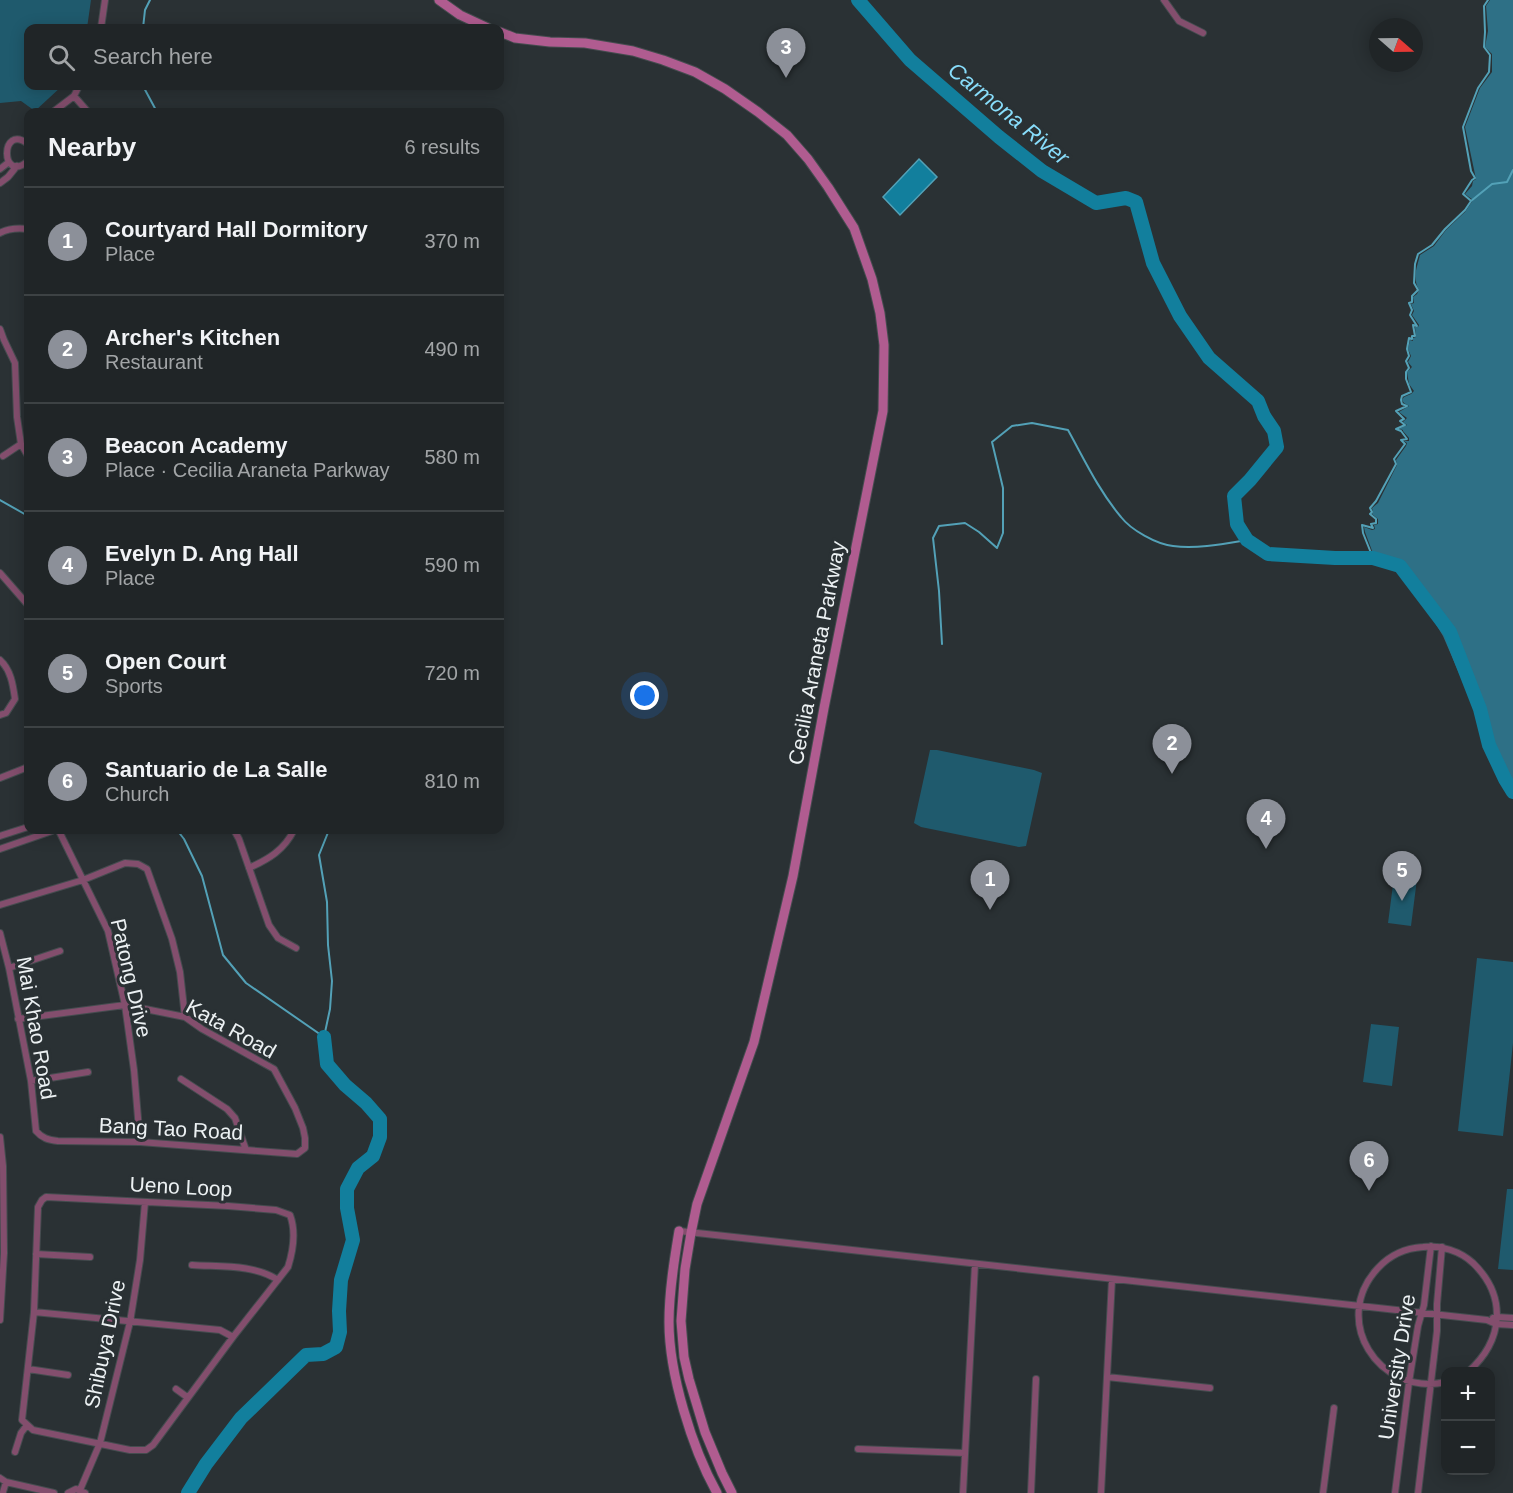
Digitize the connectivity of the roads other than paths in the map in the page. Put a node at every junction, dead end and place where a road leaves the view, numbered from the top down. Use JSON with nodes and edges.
{"nodes":[{"id":1,"x":105,"y":0,"type":"edge"},
{"id":2,"x":439,"y":0,"type":"edge"},
{"id":3,"x":1164,"y":0,"type":"edge"},
{"id":4,"x":101,"y":24,"type":"edge"},
{"id":5,"x":479,"y":24,"type":"edge"},
{"id":6,"x":1203,"y":33,"type":"dead end"},
{"id":7,"x":504,"y":34,"type":"edge"},
{"id":8,"x":77,"y":90,"type":"edge"},
{"id":9,"x":74,"y":96,"type":"junction"},
{"id":10,"x":58,"y":108,"type":"edge"},
{"id":11,"x":84,"y":108,"type":"edge"},
{"id":12,"x":24,"y":141,"type":"edge"},
{"id":13,"x":9,"y":162,"type":"junction"},
{"id":14,"x":24,"y":164,"type":"edge"},
{"id":15,"x":17,"y":166,"type":"junction"},
{"id":16,"x":0,"y":169,"type":"edge"},
{"id":17,"x":0,"y":183,"type":"edge"},
{"id":18,"x":24,"y":229,"type":"edge"},
{"id":19,"x":0,"y":233,"type":"edge"},
{"id":20,"x":0,"y":329,"type":"edge"},
{"id":21,"x":21,"y":444,"type":"junction"},
{"id":22,"x":24,"y":449,"type":"edge"},
{"id":23,"x":3,"y":456,"type":"dead end"},
{"id":24,"x":0,"y":573,"type":"edge"},
{"id":25,"x":24,"y":600,"type":"edge"},
{"id":26,"x":0,"y":660,"type":"edge"},
{"id":27,"x":0,"y":715,"type":"edge"},
{"id":28,"x":24,"y":769,"type":"edge"},
{"id":29,"x":0,"y":778,"type":"edge"},
{"id":30,"x":24,"y":828,"type":"edge"},
{"id":31,"x":40,"y":834,"type":"edge"},
{"id":32,"x":63,"y":834,"type":"edge"},
{"id":33,"x":236,"y":834,"type":"edge"},
{"id":34,"x":292,"y":834,"type":"edge"},
{"id":35,"x":0,"y":836,"type":"edge"},
{"id":36,"x":0,"y":849,"type":"edge"},
{"id":37,"x":249,"y":868,"type":"junction"},
{"id":38,"x":83,"y":880,"type":"junction"},
{"id":39,"x":0,"y":904,"type":"edge"},
{"id":40,"x":0,"y":933,"type":"edge"},
{"id":41,"x":296,"y":948,"type":"dead end"},
{"id":42,"x":60,"y":951,"type":"dead end"},
{"id":43,"x":9,"y":968,"type":"junction"},
{"id":44,"x":126,"y":1005,"type":"junction"},
{"id":45,"x":184,"y":1017,"type":"junction"},
{"id":46,"x":18,"y":1019,"type":"junction"},
{"id":47,"x":88,"y":1072,"type":"dead end"},
{"id":48,"x":181,"y":1079,"type":"dead end"},
{"id":49,"x":31,"y":1081,"type":"junction"},
{"id":50,"x":36,"y":1131,"type":"joint"},
{"id":51,"x":0,"y":1137,"type":"edge"},
{"id":52,"x":140,"y":1142,"type":"junction"},
{"id":53,"x":305,"y":1148,"type":"joint"},
{"id":54,"x":246,"y":1150,"type":"junction"},
{"id":55,"x":145,"y":1202,"type":"junction"},
{"id":56,"x":679,"y":1231,"type":"joint"},
{"id":57,"x":691,"y":1233,"type":"junction"},
{"id":58,"x":1431,"y":1246,"type":"junction"},
{"id":59,"x":1442,"y":1247,"type":"junction"},
{"id":60,"x":36,"y":1254,"type":"junction"},
{"id":61,"x":90,"y":1257,"type":"dead end"},
{"id":62,"x":192,"y":1264,"type":"dead end"},
{"id":63,"x":975,"y":1264,"type":"junction"},
{"id":64,"x":1112,"y":1279,"type":"junction"},
{"id":65,"x":278,"y":1280,"type":"junction"},
{"id":66,"x":1359,"y":1307,"type":"junction"},
{"id":67,"x":33,"y":1312,"type":"junction"},
{"id":68,"x":1422,"y":1314,"type":"junction"},
{"id":69,"x":1437,"y":1315,"type":"junction"},
{"id":70,"x":1513,"y":1318,"type":"edge"},
{"id":71,"x":0,"y":1320,"type":"edge"},
{"id":72,"x":1496,"y":1321,"type":"junction"},
{"id":73,"x":130,"y":1322,"type":"junction"},
{"id":74,"x":1513,"y":1325,"type":"edge"},
{"id":75,"x":233,"y":1336,"type":"junction"},
{"id":76,"x":1473,"y":1367,"type":"edge"},
{"id":77,"x":28,"y":1369,"type":"junction"},
{"id":78,"x":68,"y":1375,"type":"dead end"},
{"id":79,"x":1107,"y":1377,"type":"junction"},
{"id":80,"x":1036,"y":1379,"type":"dead end"},
{"id":81,"x":1409,"y":1382,"type":"junction"},
{"id":82,"x":1441,"y":1383,"type":"edge"},
{"id":83,"x":1430,"y":1384,"type":"junction"},
{"id":84,"x":1210,"y":1388,"type":"dead end"},
{"id":85,"x":176,"y":1389,"type":"dead end"},
{"id":86,"x":187,"y":1398,"type":"junction"},
{"id":87,"x":1334,"y":1408,"type":"dead end"},
{"id":88,"x":27,"y":1425,"type":"junction"},
{"id":89,"x":99,"y":1443,"type":"junction"},
{"id":90,"x":858,"y":1449,"type":"dead end"},
{"id":91,"x":15,"y":1452,"type":"dead end"},
{"id":92,"x":965,"y":1453,"type":"junction"},
{"id":93,"x":3,"y":1480,"type":"edge"},
{"id":94,"x":4,"y":1492,"type":"edge"},
{"id":95,"x":82,"y":1492,"type":"edge"},
{"id":96,"x":54,"y":1493,"type":"edge"},
{"id":97,"x":68,"y":1493,"type":"edge"},
{"id":98,"x":717,"y":1493,"type":"edge"},
{"id":99,"x":732,"y":1493,"type":"edge"},
{"id":100,"x":963,"y":1493,"type":"edge"},
{"id":101,"x":1031,"y":1493,"type":"edge"},
{"id":102,"x":1101,"y":1493,"type":"edge"},
{"id":103,"x":1323,"y":1493,"type":"edge"},
{"id":104,"x":1395,"y":1493,"type":"edge"},
{"id":105,"x":1418,"y":1493,"type":"edge"}],
"edges":[{"from":1,"to":4,"type":"street"},
{"from":2,"to":5,"type":"street"},
{"from":3,"to":6,"type":"street"},
{"from":7,"to":57,"type":"street","name":"Cecilia Araneta Parkway"},
{"from":8,"to":9,"type":"street"},
{"from":9,"to":10,"type":"street"},
{"from":9,"to":11,"type":"street"},
{"from":12,"to":13,"type":"street"},
{"from":13,"to":15,"type":"street"},
{"from":13,"to":16,"type":"street"},
{"from":14,"to":15,"type":"street"},
{"from":15,"to":17,"type":"street"},
{"from":18,"to":19,"type":"street"},
{"from":20,"to":21,"type":"street"},
{"from":21,"to":22,"type":"street"},
{"from":21,"to":23,"type":"street"},
{"from":24,"to":25,"type":"street"},
{"from":26,"to":27,"type":"street"},
{"from":28,"to":29,"type":"street"},
{"from":30,"to":35,"type":"street"},
{"from":31,"to":36,"type":"street"},
{"from":32,"to":38,"type":"street","name":"Patong Drive"},
{"from":33,"to":37,"type":"street"},
{"from":34,"to":37,"type":"street"},
{"from":37,"to":41,"type":"street"},
{"from":38,"to":39,"type":"street"},
{"from":38,"to":44,"type":"street","name":"Patong Drive"},
{"from":38,"to":45,"type":"street"},
{"from":40,"to":43,"type":"street","name":"Mai Khao Road"},
{"from":42,"to":43,"type":"street"},
{"from":43,"to":46,"type":"street","name":"Mai Khao Road"},
{"from":44,"to":45,"type":"street","name":"Kata Road"},
{"from":44,"to":46,"type":"street","name":"Kata Road"},
{"from":44,"to":52,"type":"street","name":"Patong Drive"},
{"from":45,"to":53,"type":"street","name":"Kata Road"},
{"from":46,"to":49,"type":"street","name":"Mai Khao Road"},
{"from":47,"to":49,"type":"street"},
{"from":48,"to":54,"type":"street"},
{"from":49,"to":50,"type":"street","name":"Mai Khao Road"},
{"from":50,"to":52,"type":"street","name":"Bang Tao Road"},
{"from":51,"to":71,"type":"street"},
{"from":52,"to":54,"type":"street","name":"Bang Tao Road"},
{"from":53,"to":54,"type":"street","name":"Bang Tao Road"},
{"from":55,"to":60,"type":"street","name":"Ueno Loop"},
{"from":55,"to":65,"type":"street","name":"Ueno Loop"},
{"from":55,"to":73,"type":"street","name":"Shibuya Drive"},
{"from":56,"to":57,"type":"street"},
{"from":56,"to":98,"type":"street"},
{"from":57,"to":63,"type":"street"},
{"from":57,"to":99,"type":"street","name":"Cecilia Araneta Parkway"},
{"from":58,"to":59,"type":"street"},
{"from":58,"to":66,"type":"street"},
{"from":58,"to":68,"type":"street","name":"University Drive"},
{"from":59,"to":69,"type":"street","name":"University Drive"},
{"from":59,"to":72,"type":"street"},
{"from":60,"to":61,"type":"street"},
{"from":60,"to":67,"type":"street","name":"Ueno Loop"},
{"from":62,"to":65,"type":"street"},
{"from":63,"to":64,"type":"street"},
{"from":63,"to":92,"type":"street"},
{"from":64,"to":66,"type":"street"},
{"from":64,"to":79,"type":"street"},
{"from":65,"to":75,"type":"street","name":"Ueno Loop"},
{"from":66,"to":68,"type":"street"},
{"from":66,"to":81,"type":"street"},
{"from":67,"to":73,"type":"street"},
{"from":67,"to":77,"type":"street","name":"Ueno Loop"},
{"from":68,"to":69,"type":"street"},
{"from":68,"to":81,"type":"street","name":"University Drive"},
{"from":69,"to":72,"type":"street"},
{"from":69,"to":83,"type":"street","name":"University Drive"},
{"from":70,"to":72,"type":"street"},
{"from":72,"to":74,"type":"street"},
{"from":72,"to":76,"type":"street"},
{"from":73,"to":75,"type":"street"},
{"from":73,"to":89,"type":"street","name":"Shibuya Drive"},
{"from":75,"to":86,"type":"street","name":"Ueno Loop"},
{"from":77,"to":78,"type":"street"},
{"from":77,"to":88,"type":"street","name":"Ueno Loop"},
{"from":79,"to":84,"type":"street"},
{"from":79,"to":102,"type":"street"},
{"from":80,"to":101,"type":"street"},
{"from":81,"to":83,"type":"street"},
{"from":81,"to":104,"type":"street","name":"University Drive"},
{"from":82,"to":83,"type":"street"},
{"from":83,"to":105,"type":"street","name":"University Drive"},
{"from":85,"to":86,"type":"street"},
{"from":86,"to":89,"type":"street","name":"Ueno Loop"},
{"from":87,"to":103,"type":"street"},
{"from":88,"to":89,"type":"street","name":"Ueno Loop"},
{"from":88,"to":91,"type":"street"},
{"from":89,"to":95,"type":"street","name":"Shibuya Drive"},
{"from":90,"to":92,"type":"street"},
{"from":92,"to":100,"type":"street"},
{"from":93,"to":94,"type":"street"},
{"from":93,"to":96,"type":"street"},
{"from":95,"to":97,"type":"street"}]}
